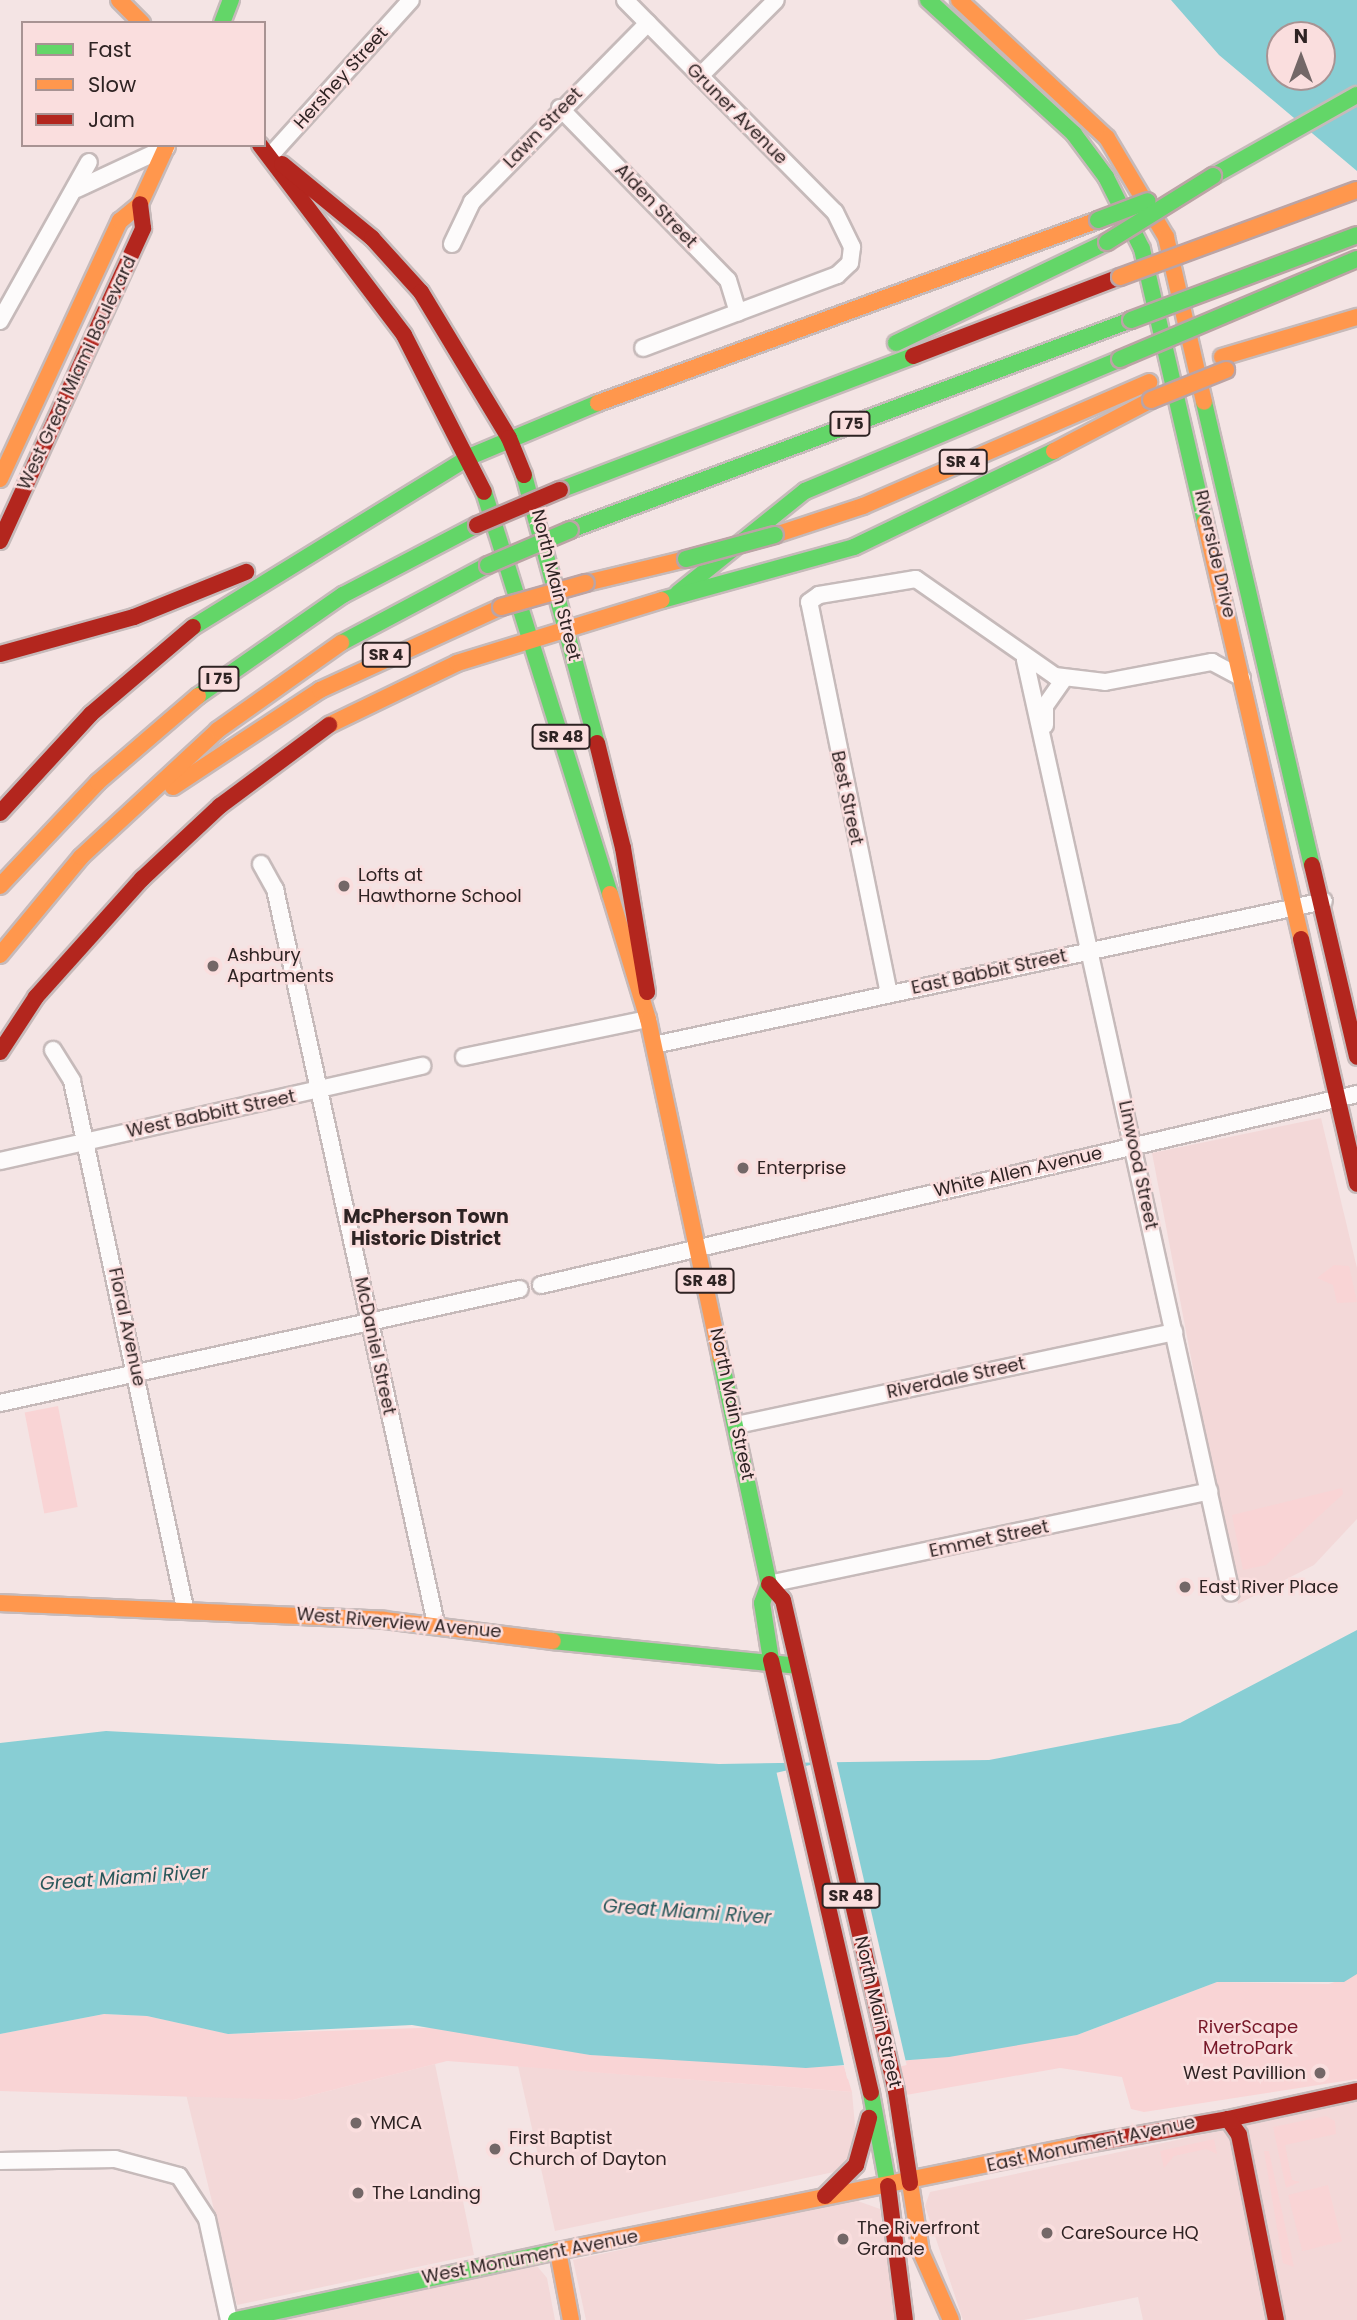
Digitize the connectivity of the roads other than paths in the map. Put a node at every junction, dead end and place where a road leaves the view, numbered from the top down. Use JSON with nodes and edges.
{"nodes":[{"id":1,"x":119,"y":0,"type":"edge"},
{"id":2,"x":231,"y":0,"type":"edge"},
{"id":3,"x":411,"y":0,"type":"edge"},
{"id":4,"x":625,"y":0,"type":"edge"},
{"id":5,"x":776,"y":0,"type":"edge"},
{"id":6,"x":928,"y":0,"type":"edge"},
{"id":7,"x":959,"y":0,"type":"edge"},
{"id":8,"x":140,"y":21,"type":"edge"},
{"id":9,"x":223,"y":21,"type":"edge"},
{"id":10,"x":648,"y":23,"type":"junction"},
{"id":11,"x":700,"y":76,"type":"junction"},
{"id":12,"x":1357,"y":86,"type":"edge"},
{"id":13,"x":1357,"y":95,"type":"edge"},
{"id":14,"x":560,"y":108,"type":"junction"},
{"id":15,"x":1313,"y":121,"type":"junction"},
{"id":16,"x":165,"y":147,"type":"edge"},
{"id":17,"x":167,"y":147,"type":"edge"},
{"id":18,"x":265,"y":150,"type":"edge"},
{"id":19,"x":89,"y":162,"type":"dead end"},
{"id":20,"x":1213,"y":176,"type":"junction"},
{"id":21,"x":1357,"y":190,"type":"edge"},
{"id":22,"x":72,"y":193,"type":"junction"},
{"id":23,"x":140,"y":204,"type":"junction"},
{"id":24,"x":1357,"y":235,"type":"edge"},
{"id":25,"x":452,"y":244,"type":"dead end"},
{"id":26,"x":1357,"y":259,"type":"edge"},
{"id":27,"x":738,"y":312,"type":"junction"},
{"id":28,"x":1353,"y":318,"type":"edge"},
{"id":29,"x":0,"y":321,"type":"edge"},
{"id":30,"x":643,"y":348,"type":"dead end"},
{"id":31,"x":1224,"y":363,"type":"junction"},
{"id":32,"x":818,"y":391,"type":"junction"},
{"id":33,"x":509,"y":438,"type":"junction"},
{"id":34,"x":469,"y":457,"type":"junction"},
{"id":35,"x":0,"y":479,"type":"edge"},
{"id":36,"x":0,"y":541,"type":"edge"},
{"id":37,"x":296,"y":557,"type":"junction"},
{"id":38,"x":659,"y":602,"type":"junction"},
{"id":39,"x":566,"y":627,"type":"junction"},
{"id":40,"x":531,"y":637,"type":"junction"},
{"id":41,"x":0,"y":654,"type":"edge"},
{"id":42,"x":1025,"y":660,"type":"junction"},
{"id":43,"x":1065,"y":679,"type":"junction"},
{"id":44,"x":1243,"y":679,"type":"junction"},
{"id":45,"x":1045,"y":738,"type":"junction"},
{"id":46,"x":146,"y":795,"type":"junction"},
{"id":47,"x":0,"y":813,"type":"edge"},
{"id":48,"x":261,"y":864,"type":"dead end"},
{"id":49,"x":0,"y":886,"type":"edge"},
{"id":50,"x":1324,"y":901,"type":"junction"},
{"id":51,"x":1298,"y":905,"type":"junction"},
{"id":52,"x":1091,"y":950,"type":"junction"},
{"id":53,"x":0,"y":955,"type":"edge"},
{"id":54,"x":889,"y":994,"type":"junction"},
{"id":55,"x":648,"y":1019,"type":"junction"},
{"id":56,"x":653,"y":1045,"type":"junction"},
{"id":57,"x":53,"y":1050,"type":"dead end"},
{"id":58,"x":0,"y":1052,"type":"edge"},
{"id":59,"x":464,"y":1057,"type":"dead end"},
{"id":60,"x":1357,"y":1057,"type":"edge"},
{"id":61,"x":422,"y":1066,"type":"dead end"},
{"id":62,"x":319,"y":1090,"type":"junction"},
{"id":63,"x":1357,"y":1094,"type":"edge"},
{"id":64,"x":1338,"y":1097,"type":"junction"},
{"id":65,"x":86,"y":1142,"type":"junction"},
{"id":66,"x":1134,"y":1145,"type":"junction"},
{"id":67,"x":0,"y":1161,"type":"edge"},
{"id":68,"x":1357,"y":1184,"type":"edge"},
{"id":69,"x":698,"y":1247,"type":"junction"},
{"id":70,"x":541,"y":1284,"type":"dead end"},
{"id":71,"x":520,"y":1289,"type":"dead end"},
{"id":72,"x":370,"y":1323,"type":"junction"},
{"id":73,"x":1174,"y":1332,"type":"junction"},
{"id":74,"x":137,"y":1374,"type":"junction"},
{"id":75,"x":0,"y":1403,"type":"edge"},
{"id":76,"x":737,"y":1425,"type":"junction"},
{"id":77,"x":1209,"y":1491,"type":"junction"},
{"id":78,"x":769,"y":1584,"type":"junction"},
{"id":79,"x":1231,"y":1593,"type":"dead end"},
{"id":80,"x":0,"y":1603,"type":"edge"},
{"id":81,"x":185,"y":1608,"type":"junction"},
{"id":82,"x":436,"y":1625,"type":"junction"},
{"id":83,"x":796,"y":1664,"type":"junction"},
{"id":84,"x":772,"y":1668,"type":"junction"},
{"id":85,"x":1357,"y":2091,"type":"edge"},
{"id":86,"x":872,"y":2096,"type":"junction"},
{"id":87,"x":1228,"y":2119,"type":"junction"},
{"id":88,"x":0,"y":2161,"type":"edge"},
{"id":89,"x":910,"y":2183,"type":"junction"},
{"id":90,"x":888,"y":2186,"type":"junction"},
{"id":91,"x":824,"y":2196,"type":"junction"},
{"id":92,"x":558,"y":2251,"type":"junction"},
{"id":93,"x":229,"y":2320,"type":"edge"},
{"id":94,"x":236,"y":2320,"type":"edge"},
{"id":95,"x":571,"y":2320,"type":"edge"},
{"id":96,"x":905,"y":2320,"type":"edge"},
{"id":97,"x":951,"y":2320,"type":"edge"},
{"id":98,"x":1276,"y":2320,"type":"edge"}],
"edges":[{"from":1,"to":8,"type":"main road"},
{"from":2,"to":9,"type":"main road"},
{"from":3,"to":18,"type":"street","name":"Hershey Street"},
{"from":4,"to":10,"type":"street","name":"Gruner Avenue"},
{"from":5,"to":11,"type":"street"},
{"from":6,"to":44,"type":"main road","name":"Riverside Drive"},
{"from":7,"to":50,"type":"main road","name":"Riverside Drive"},
{"from":10,"to":11,"type":"street","name":"Gruner Avenue"},
{"from":10,"to":14,"type":"street","name":"Lawn Street"},
{"from":11,"to":27,"type":"street","name":"Gruner Avenue"},
{"from":12,"to":15,"type":"main road"},
{"from":13,"to":15,"type":"main road"},
{"from":14,"to":25,"type":"street","name":"Lawn Street"},
{"from":14,"to":27,"type":"street","name":"Alden Street"},
{"from":15,"to":20,"type":"main road"},
{"from":16,"to":22,"type":"street"},
{"from":17,"to":23,"type":"main road","name":"West Great Miami Boulevard"},
{"from":18,"to":33,"type":"main road","name":"North Main Street","number":"SR 48"},
{"from":18,"to":34,"type":"main road","name":"North Main Street","number":"SR 48"},
{"from":19,"to":22,"type":"street"},
{"from":20,"to":32,"type":"main road","bridge":true},
{"from":20,"to":33,"type":"main road","bridge":true},
{"from":21,"to":32,"type":"main road","number":"I 75","bridge":true},
{"from":22,"to":29,"type":"street"},
{"from":23,"to":35,"type":"main road","name":"West Great Miami Boulevard"},
{"from":23,"to":36,"type":"main road","name":"West Great Miami Boulevard"},
{"from":24,"to":46,"type":"main road","number":"I 75","bridge":true},
{"from":26,"to":38,"type":"main road","bridge":true},
{"from":27,"to":30,"type":"street"},
{"from":28,"to":31,"type":"main road"},
{"from":31,"to":38,"type":"main road","bridge":true},
{"from":31,"to":46,"type":"main road","number":"SR 4","bridge":true},
{"from":32,"to":49,"type":"main road","number":"I 75","bridge":true},
{"from":33,"to":34,"type":"main road"},
{"from":33,"to":39,"type":"main road","name":"North Main Street","number":"SR 48"},
{"from":34,"to":37,"type":"main road"},
{"from":34,"to":40,"type":"main road","name":"North Main Street","number":"SR 48"},
{"from":37,"to":41,"type":"main road"},
{"from":37,"to":47,"type":"main road"},
{"from":38,"to":39,"type":"main road"},
{"from":39,"to":40,"type":"main road"},
{"from":39,"to":55,"type":"main road","name":"North Main Street","number":"SR 48"},
{"from":40,"to":55,"type":"main road","name":"North Main Street","number":"SR 48"},
{"from":40,"to":58,"type":"main road"},
{"from":42,"to":43,"type":"street"},
{"from":42,"to":45,"type":"street","name":"Linwood Street"},
{"from":42,"to":54,"type":"street","name":"Best Street"},
{"from":43,"to":44,"type":"street"},
{"from":43,"to":45,"type":"street","name":"Linwood Street"},
{"from":44,"to":51,"type":"main road","name":"Riverside Drive"},
{"from":45,"to":52,"type":"street","name":"Linwood Street"},
{"from":46,"to":53,"type":"main road","number":"I 75"},
{"from":48,"to":62,"type":"street","name":"McDaniel Street"},
{"from":50,"to":51,"type":"street","name":"East Babbit Street"},
{"from":50,"to":60,"type":"main road","name":"Riverside Drive"},
{"from":51,"to":52,"type":"street","name":"East Babbit Street"},
{"from":51,"to":64,"type":"main road","name":"Riverside Drive"},
{"from":52,"to":54,"type":"street","name":"East Babbit Street"},
{"from":52,"to":66,"type":"street","name":"Linwood Street"},
{"from":54,"to":56,"type":"street","name":"East Babbit Street"},
{"from":55,"to":56,"type":"main road","name":"North Main Street","number":"SR 48"},
{"from":55,"to":59,"type":"street"},
{"from":56,"to":69,"type":"main road","name":"North Main Street","number":"SR 48"},
{"from":57,"to":65,"type":"street","name":"Floral Avenue"},
{"from":61,"to":62,"type":"street","name":"West Babbitt Street"},
{"from":62,"to":65,"type":"street","name":"West Babbitt Street"},
{"from":62,"to":72,"type":"street","name":"McDaniel Street"},
{"from":63,"to":64,"type":"street","name":"White Allen Avenue"},
{"from":64,"to":66,"type":"street","name":"White Allen Avenue"},
{"from":64,"to":68,"type":"main road","name":"Riverside Drive"},
{"from":65,"to":67,"type":"street","name":"West Babbitt Street"},
{"from":65,"to":74,"type":"street","name":"Floral Avenue"},
{"from":66,"to":69,"type":"street","name":"White Allen Avenue"},
{"from":66,"to":73,"type":"street","name":"Linwood Street"},
{"from":69,"to":70,"type":"street","name":"White Allen Avenue"},
{"from":69,"to":76,"type":"main road","name":"North Main Street","number":"SR 48"},
{"from":71,"to":72,"type":"street"},
{"from":72,"to":74,"type":"street"},
{"from":72,"to":82,"type":"street","name":"McDaniel Street"},
{"from":73,"to":76,"type":"street","name":"Riverdale Street"},
{"from":73,"to":77,"type":"street","name":"Linwood Street"},
{"from":74,"to":75,"type":"street"},
{"from":74,"to":81,"type":"street","name":"Floral Avenue"},
{"from":76,"to":78,"type":"main road","name":"North Main Street","number":"SR 48"},
{"from":77,"to":78,"type":"street","name":"Emmet Street"},
{"from":77,"to":79,"type":"street","name":"Linwood Street"},
{"from":78,"to":83,"type":"main road","name":"North Main Street","number":"SR 48"},
{"from":78,"to":84,"type":"main road","name":"North Main Street","number":"SR 48"},
{"from":80,"to":81,"type":"main road","name":"West Riverview Avenue"},
{"from":81,"to":82,"type":"main road","name":"West Riverview Avenue"},
{"from":82,"to":84,"type":"main road","name":"West Riverview Avenue"},
{"from":83,"to":84,"type":"main road","name":"West Riverview Avenue"},
{"from":83,"to":89,"type":"main road","name":"North Main Street","number":"SR 48"},
{"from":84,"to":86,"type":"main road","name":"North Main Street","number":"SR 48"},
{"from":85,"to":87,"type":"main road","name":"East Monument Avenue"},
{"from":86,"to":90,"type":"main road","name":"North Main Street"},
{"from":86,"to":91,"type":"main road","number":"SR 48"},
{"from":87,"to":89,"type":"main road","name":"East Monument Avenue"},
{"from":87,"to":98,"type":"main road"},
{"from":88,"to":93,"type":"street"},
{"from":89,"to":90,"type":"main road","name":"East Monument Avenue"},
{"from":89,"to":97,"type":"main road","name":"North Main Street"},
{"from":90,"to":91,"type":"main road","name":"East Monument Avenue"},
{"from":90,"to":96,"type":"main road","name":"North Main Street"},
{"from":91,"to":92,"type":"main road","name":"West Monument Avenue"},
{"from":92,"to":94,"type":"main road","name":"West Monument Avenue"},
{"from":92,"to":95,"type":"main road"}]}
